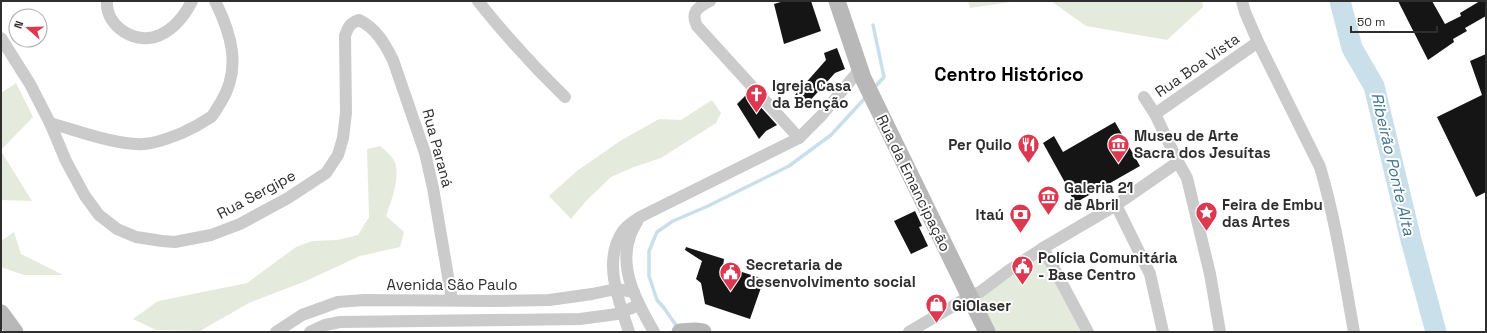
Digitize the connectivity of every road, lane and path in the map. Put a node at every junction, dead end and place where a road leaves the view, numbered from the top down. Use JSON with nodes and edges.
{"nodes":[{"id":1,"x":107,"y":1,"type":"edge"},
{"id":2,"x":192,"y":1,"type":"edge"},
{"id":3,"x":214,"y":1,"type":"edge"},
{"id":4,"x":478,"y":1,"type":"edge"},
{"id":5,"x":710,"y":1,"type":"edge"},
{"id":6,"x":837,"y":1,"type":"edge"},
{"id":7,"x":1242,"y":1,"type":"edge"},
{"id":8,"x":359,"y":20,"type":"joint"},
{"id":9,"x":1,"y":38,"type":"edge"},
{"id":10,"x":1258,"y":42,"type":"junction"},
{"id":11,"x":862,"y":73,"type":"junction"},
{"id":12,"x":565,"y":97,"type":"dead end"},
{"id":13,"x":1144,"y":97,"type":"dead end"},
{"id":14,"x":1155,"y":114,"type":"junction"},
{"id":15,"x":50,"y":123,"type":"junction"},
{"id":16,"x":799,"y":138,"type":"junction"},
{"id":17,"x":1178,"y":162,"type":"junction"},
{"id":18,"x":1116,"y":205,"type":"junction"},
{"id":19,"x":640,"y":216,"type":"junction"},
{"id":20,"x":1043,"y":248,"type":"junction"},
{"id":21,"x":616,"y":289,"type":"junction"},
{"id":22,"x":634,"y":292,"type":"junction"},
{"id":23,"x":970,"y":296,"type":"junction"},
{"id":24,"x":452,"y":300,"type":"junction"},
{"id":25,"x":639,"y":305,"type":"junction"},
{"id":26,"x":622,"y":312,"type":"junction"},
{"id":27,"x":1,"y":313,"type":"edge"},
{"id":28,"x":15,"y":332,"type":"edge"},
{"id":29,"x":276,"y":332,"type":"edge"},
{"id":30,"x":310,"y":332,"type":"edge"},
{"id":31,"x":629,"y":332,"type":"edge"},
{"id":32,"x":654,"y":332,"type":"edge"},
{"id":33,"x":909,"y":332,"type":"edge"},
{"id":34,"x":987,"y":332,"type":"edge"},
{"id":35,"x":1088,"y":332,"type":"edge"},
{"id":36,"x":1163,"y":332,"type":"edge"},
{"id":37,"x":1220,"y":332,"type":"edge"},
{"id":38,"x":1354,"y":332,"type":"edge"}],
"edges":[{"from":1,"to":2,"type":"street"},
{"from":3,"to":15,"type":"street"},
{"from":4,"to":12,"type":"street"},
{"from":5,"to":16,"type":"street"},
{"from":6,"to":11,"type":"street","name":"Rua da Emancipação"},
{"from":7,"to":10,"type":"street"},
{"from":8,"to":15,"type":"street","name":"Rua Sergipe"},
{"from":8,"to":24,"type":"street","name":"Rua Paraná"},
{"from":9,"to":15,"type":"street","name":"Rua Sergipe"},
{"from":10,"to":14,"type":"street","name":"Rua Boa Vista"},
{"from":10,"to":38,"type":"street"},
{"from":11,"to":16,"type":"street"},
{"from":11,"to":23,"type":"street","name":"Rua da Emancipação"},
{"from":13,"to":14,"type":"street"},
{"from":14,"to":17,"type":"street"},
{"from":16,"to":19,"type":"street"},
{"from":17,"to":18,"type":"street"},
{"from":17,"to":37,"type":"street"},
{"from":18,"to":20,"type":"street"},
{"from":18,"to":36,"type":"street"},
{"from":19,"to":21,"type":"street"},
{"from":19,"to":22,"type":"street"},
{"from":20,"to":23,"type":"street"},
{"from":20,"to":35,"type":"street"},
{"from":21,"to":22,"type":"street","name":"Avenida São Paulo"},
{"from":21,"to":24,"type":"street","name":"Avenida São Paulo"},
{"from":21,"to":26,"type":"street"},
{"from":22,"to":25,"type":"street"},
{"from":23,"to":33,"type":"street"},
{"from":23,"to":34,"type":"street","name":"Rua da Emancipação"},
{"from":24,"to":29,"type":"street","name":"Avenida São Paulo"},
{"from":25,"to":26,"type":"street"},
{"from":25,"to":32,"type":"street"},
{"from":26,"to":30,"type":"street"},
{"from":26,"to":31,"type":"street"},
{"from":27,"to":28,"type":"street"}]}
